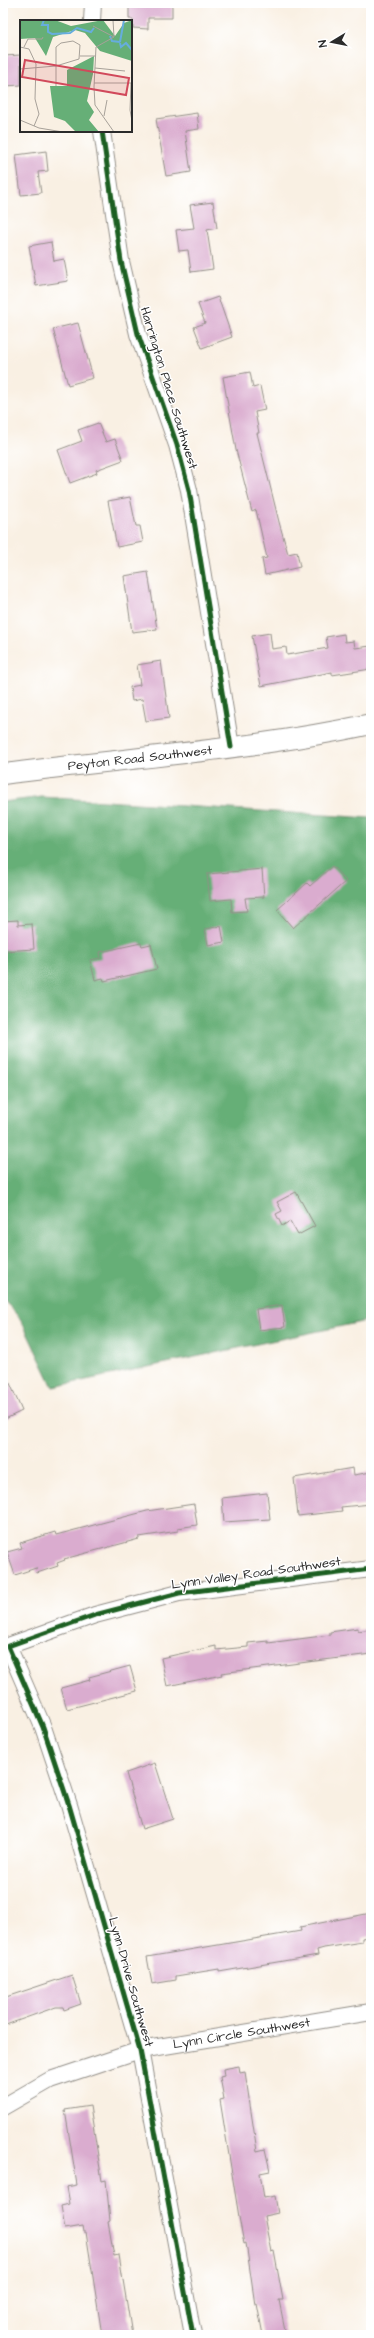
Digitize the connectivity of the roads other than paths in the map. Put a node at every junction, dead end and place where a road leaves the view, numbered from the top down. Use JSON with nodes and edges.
{"nodes":[{"id":1,"x":93,"y":3,"type":"edge"},
{"id":2,"x":92,"y":20,"type":"edge"},
{"id":3,"x":102,"y":132,"type":"edge"},
{"id":4,"x":371,"y":724,"type":"edge"},
{"id":5,"x":231,"y":747,"type":"junction"},
{"id":6,"x":3,"y":774,"type":"edge"},
{"id":7,"x":371,"y":1569,"type":"edge"},
{"id":8,"x":5,"y":1642,"type":"edge"},
{"id":9,"x":371,"y":2012,"type":"edge"},
{"id":10,"x":140,"y":2050,"type":"junction"},
{"id":11,"x":3,"y":2107,"type":"edge"},
{"id":12,"x":193,"y":2335,"type":"edge"}],
"edges":[{"from":1,"to":2,"type":"street"},
{"from":3,"to":5,"type":"street","name":"Harrington Place Southwest"},
{"from":4,"to":5,"type":"street","name":"Peyton Road Southwest"},
{"from":5,"to":6,"type":"street","name":"Peyton Road Southwest"},
{"from":7,"to":8,"type":"street","name":"Lynn Valley Road Southwest"},
{"from":8,"to":10,"type":"street","name":"Lynn Drive Southwest"},
{"from":9,"to":10,"type":"street","name":"Lynn Circle Southwest"},
{"from":10,"to":11,"type":"street","name":"Lynn Circle Southwest"},
{"from":10,"to":12,"type":"street","name":"Lynn Drive Southwest"}]}
